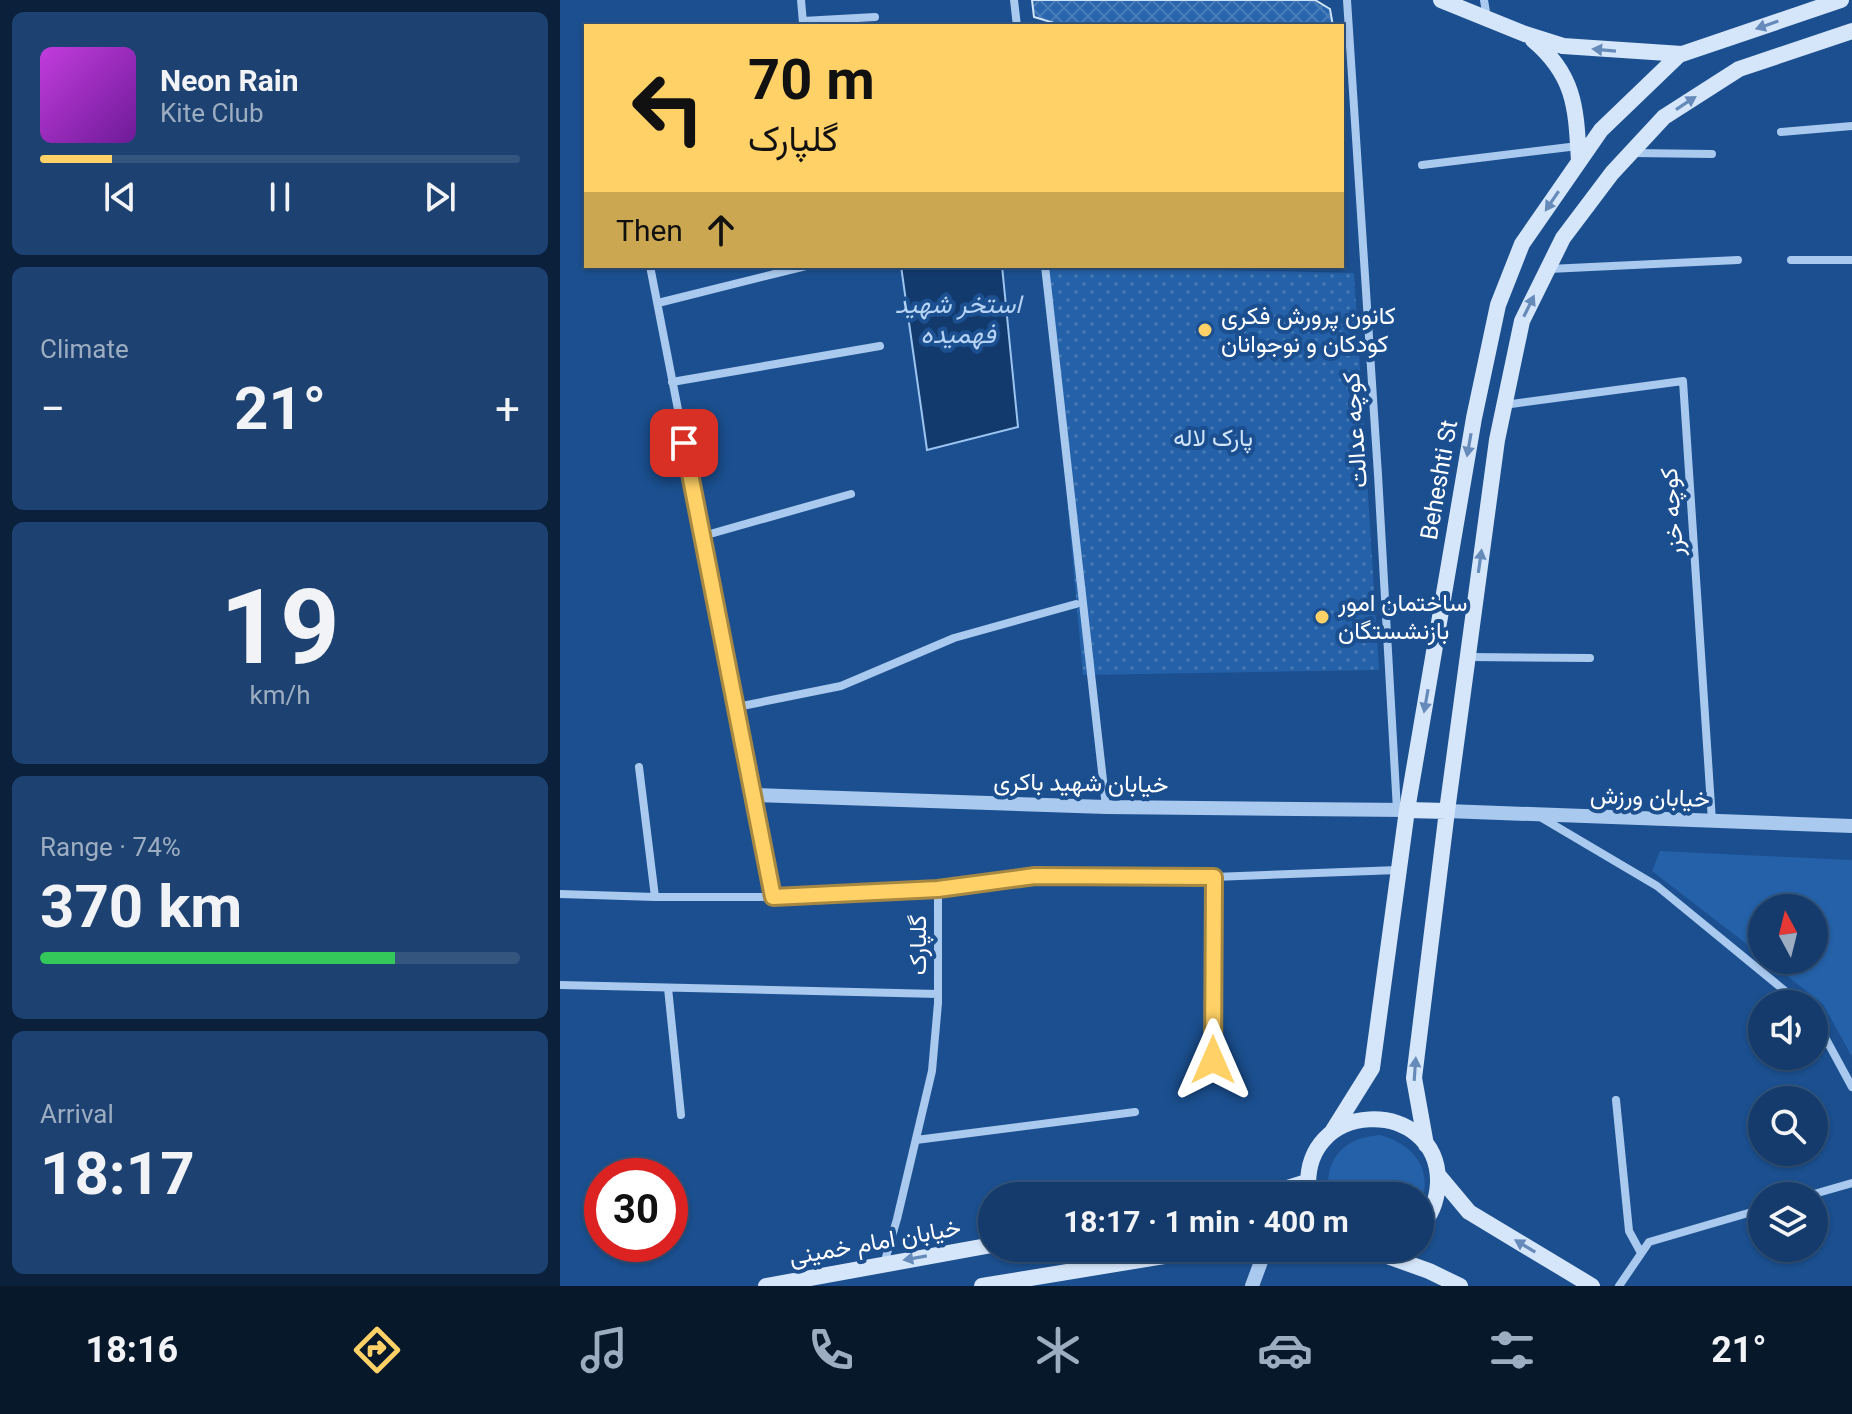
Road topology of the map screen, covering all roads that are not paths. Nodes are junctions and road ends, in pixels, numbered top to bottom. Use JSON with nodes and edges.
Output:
{"nodes":[{"id":1,"x":801,"y":0,"type":"edge"},
{"id":2,"x":1014,"y":0,"type":"edge"},
{"id":3,"x":1347,"y":0,"type":"edge"},
{"id":4,"x":1441,"y":0,"type":"edge"},
{"id":5,"x":1484,"y":0,"type":"edge"},
{"id":6,"x":1841,"y":0,"type":"edge"},
{"id":7,"x":875,"y":17,"type":"dead end"},
{"id":8,"x":1487,"y":18,"type":"junction"},
{"id":9,"x":803,"y":24,"type":"edge"},
{"id":10,"x":1017,"y":24,"type":"edge"},
{"id":11,"x":1852,"y":31,"type":"edge"},
{"id":12,"x":1525,"y":34,"type":"junction"},
{"id":13,"x":1682,"y":54,"type":"junction"},
{"id":14,"x":1852,"y":126,"type":"edge"},
{"id":15,"x":1781,"y":132,"type":"dead end"},
{"id":16,"x":1631,"y":153,"type":"junction"},
{"id":17,"x":1578,"y":154,"type":"junction"},
{"id":18,"x":1712,"y":154,"type":"dead end"},
{"id":19,"x":1422,"y":165,"type":"dead end"},
{"id":20,"x":1738,"y":260,"type":"dead end"},
{"id":21,"x":1791,"y":260,"type":"dead end"},
{"id":22,"x":1852,"y":260,"type":"edge"},
{"id":23,"x":650,"y":268,"type":"edge"},
{"id":24,"x":798,"y":268,"type":"edge"},
{"id":25,"x":1045,"y":268,"type":"edge"},
{"id":26,"x":1548,"y":269,"type":"junction"},
{"id":27,"x":658,"y":303,"type":"junction"},
{"id":28,"x":880,"y":346,"type":"dead end"},
{"id":29,"x":672,"y":382,"type":"junction"},
{"id":30,"x":1504,"y":405,"type":"junction"},
{"id":31,"x":851,"y":494,"type":"dead end"},
{"id":32,"x":703,"y":536,"type":"junction"},
{"id":33,"x":1076,"y":604,"type":"dead end"},
{"id":34,"x":1467,"y":657,"type":"junction"},
{"id":35,"x":1590,"y":658,"type":"dead end"},
{"id":36,"x":737,"y":707,"type":"junction"},
{"id":37,"x":639,"y":767,"type":"dead end"},
{"id":38,"x":754,"y":795,"type":"junction"},
{"id":39,"x":1106,"y":807,"type":"junction"},
{"id":40,"x":1402,"y":810,"type":"junction"},
{"id":41,"x":1447,"y":811,"type":"junction"},
{"id":42,"x":1537,"y":815,"type":"junction"},
{"id":43,"x":1712,"y":821,"type":"junction"},
{"id":44,"x":1852,"y":826,"type":"edge"},
{"id":45,"x":1399,"y":870,"type":"junction"},
{"id":46,"x":1214,"y":877,"type":"junction"},
{"id":47,"x":938,"y":889,"type":"junction"},
{"id":48,"x":560,"y":894,"type":"edge"},
{"id":49,"x":655,"y":897,"type":"junction"},
{"id":50,"x":773,"y":897,"type":"junction"},
{"id":51,"x":560,"y":985,"type":"edge"},
{"id":52,"x":668,"y":988,"type":"junction"},
{"id":53,"x":1784,"y":990,"type":"edge"},
{"id":54,"x":938,"y":994,"type":"junction"},
{"id":55,"x":1828,"y":1043,"type":"edge"},
{"id":56,"x":1213,"y":1060,"type":"dead end"},
{"id":57,"x":1852,"y":1087,"type":"edge"},
{"id":58,"x":1616,"y":1100,"type":"dead end"},
{"id":59,"x":1135,"y":1112,"type":"dead end"},
{"id":60,"x":681,"y":1115,"type":"dead end"},
{"id":61,"x":1332,"y":1132,"type":"junction"},
{"id":62,"x":916,"y":1140,"type":"junction"},
{"id":63,"x":1426,"y":1145,"type":"junction"},
{"id":64,"x":1438,"y":1175,"type":"junction"},
{"id":65,"x":1309,"y":1182,"type":"edge"},
{"id":66,"x":1852,"y":1183,"type":"edge"},
{"id":67,"x":1828,"y":1190,"type":"edge"},
{"id":68,"x":1434,"y":1205,"type":"edge"},
{"id":69,"x":1748,"y":1213,"type":"edge"},
{"id":70,"x":978,"y":1247,"type":"edge"},
{"id":71,"x":1641,"y":1253,"type":"junction"},
{"id":72,"x":1136,"y":1262,"type":"edge"},
{"id":73,"x":1261,"y":1262,"type":"edge"},
{"id":74,"x":1404,"y":1262,"type":"edge"},
{"id":75,"x":884,"y":1264,"type":"junction"},
{"id":76,"x":1027,"y":1282,"type":"edge"},
{"id":77,"x":766,"y":1286,"type":"edge"},
{"id":78,"x":982,"y":1286,"type":"edge"},
{"id":79,"x":1252,"y":1286,"type":"edge"},
{"id":80,"x":1460,"y":1286,"type":"edge"},
{"id":81,"x":1592,"y":1286,"type":"edge"},
{"id":82,"x":1619,"y":1286,"type":"edge"}],
"edges":[{"from":1,"to":9,"type":"street"},
{"from":2,"to":10,"type":"street"},
{"from":3,"to":40,"type":"street","name":"کوچه عدالت"},
{"from":4,"to":8,"type":"main road"},
{"from":5,"to":8,"type":"street"},
{"from":6,"to":13,"type":"main road","name":"Beheshti St","one_way":true},
{"from":7,"to":9,"type":"street"},
{"from":8,"to":12,"type":"main road"},
{"from":16,"to":11,"type":"main road","name":"Beheshti St","one_way":true},
{"from":13,"to":12,"type":"main road","one_way":true},
{"from":12,"to":17,"type":"main road"},
{"from":13,"to":17,"type":"main road","name":"Beheshti St"},
{"from":14,"to":15,"type":"street"},
{"from":16,"to":18,"type":"street"},
{"from":16,"to":26,"type":"main road","name":"Beheshti St"},
{"from":17,"to":19,"type":"street"},
{"from":17,"to":40,"type":"main road","name":"Beheshti St","one_way":true},
{"from":20,"to":26,"type":"street"},
{"from":21,"to":22,"type":"street"},
{"from":23,"to":27,"type":"street"},
{"from":24,"to":27,"type":"street"},
{"from":25,"to":39,"type":"street"},
{"from":30,"to":26,"type":"main road","name":"Beheshti St","one_way":true},
{"from":27,"to":29,"type":"street"},
{"from":28,"to":29,"type":"street"},
{"from":29,"to":32,"type":"street"},
{"from":34,"to":30,"type":"main road","name":"Beheshti St","one_way":true},
{"from":30,"to":43,"type":"street","name":"کوچه خزر"},
{"from":31,"to":32,"type":"street"},
{"from":32,"to":36,"type":"street"},
{"from":33,"to":36,"type":"street"},
{"from":34,"to":35,"type":"street"},
{"from":34,"to":41,"type":"main road","name":"Beheshti St"},
{"from":36,"to":38,"type":"street"},
{"from":37,"to":49,"type":"street"},
{"from":38,"to":39,"type":"street","name":"خیابان شهید باکری"},
{"from":38,"to":50,"type":"street"},
{"from":39,"to":40,"type":"street","name":"خیابان شهید باکری"},
{"from":40,"to":41,"type":"main road"},
{"from":40,"to":45,"type":"main road","name":"Beheshti St"},
{"from":41,"to":42,"type":"street","name":"خیابان ورزش"},
{"from":63,"to":41,"type":"main road","name":"Beheshti St","one_way":true},
{"from":42,"to":43,"type":"street","name":"خیابان ورزش"},
{"from":42,"to":53,"type":"street"},
{"from":43,"to":44,"type":"street","name":"خیابان ورزش"},
{"from":45,"to":46,"type":"street","name":"گلپارک"},
{"from":45,"to":61,"type":"main road","name":"Beheshti St"},
{"from":46,"to":47,"type":"street","name":"گلپارک"},
{"from":46,"to":56,"type":"street"},
{"from":47,"to":50,"type":"street"},
{"from":47,"to":54,"type":"street","name":"گلپارک"},
{"from":48,"to":49,"type":"street"},
{"from":49,"to":50,"type":"street"},
{"from":51,"to":52,"type":"street"},
{"from":52,"to":54,"type":"street"},
{"from":52,"to":60,"type":"street"},
{"from":54,"to":62,"type":"street","name":"گلپارک"},
{"from":55,"to":57,"type":"street"},
{"from":58,"to":71,"type":"street"},
{"from":59,"to":62,"type":"street"},
{"from":61,"to":63,"type":"main road"},
{"from":61,"to":65,"type":"main road","name":"Beheshti St"},
{"from":62,"to":75,"type":"street","name":"گلپارک"},
{"from":63,"to":64,"type":"main road","name":"Beheshti St"},
{"from":64,"to":68,"type":"main road"},
{"from":81,"to":64,"type":"main road","one_way":true},
{"from":66,"to":67,"type":"street"},
{"from":69,"to":71,"type":"street"},
{"from":70,"to":75,"type":"main road","name":"خیابان امام خمینی","one_way":true},
{"from":71,"to":82,"type":"street"},
{"from":72,"to":76,"type":"main road"},
{"from":73,"to":79,"type":"street"},
{"from":74,"to":80,"type":"main road"},
{"from":75,"to":77,"type":"main road","name":"خیابان امام خمینی"},
{"from":76,"to":78,"type":"main road"}]}
